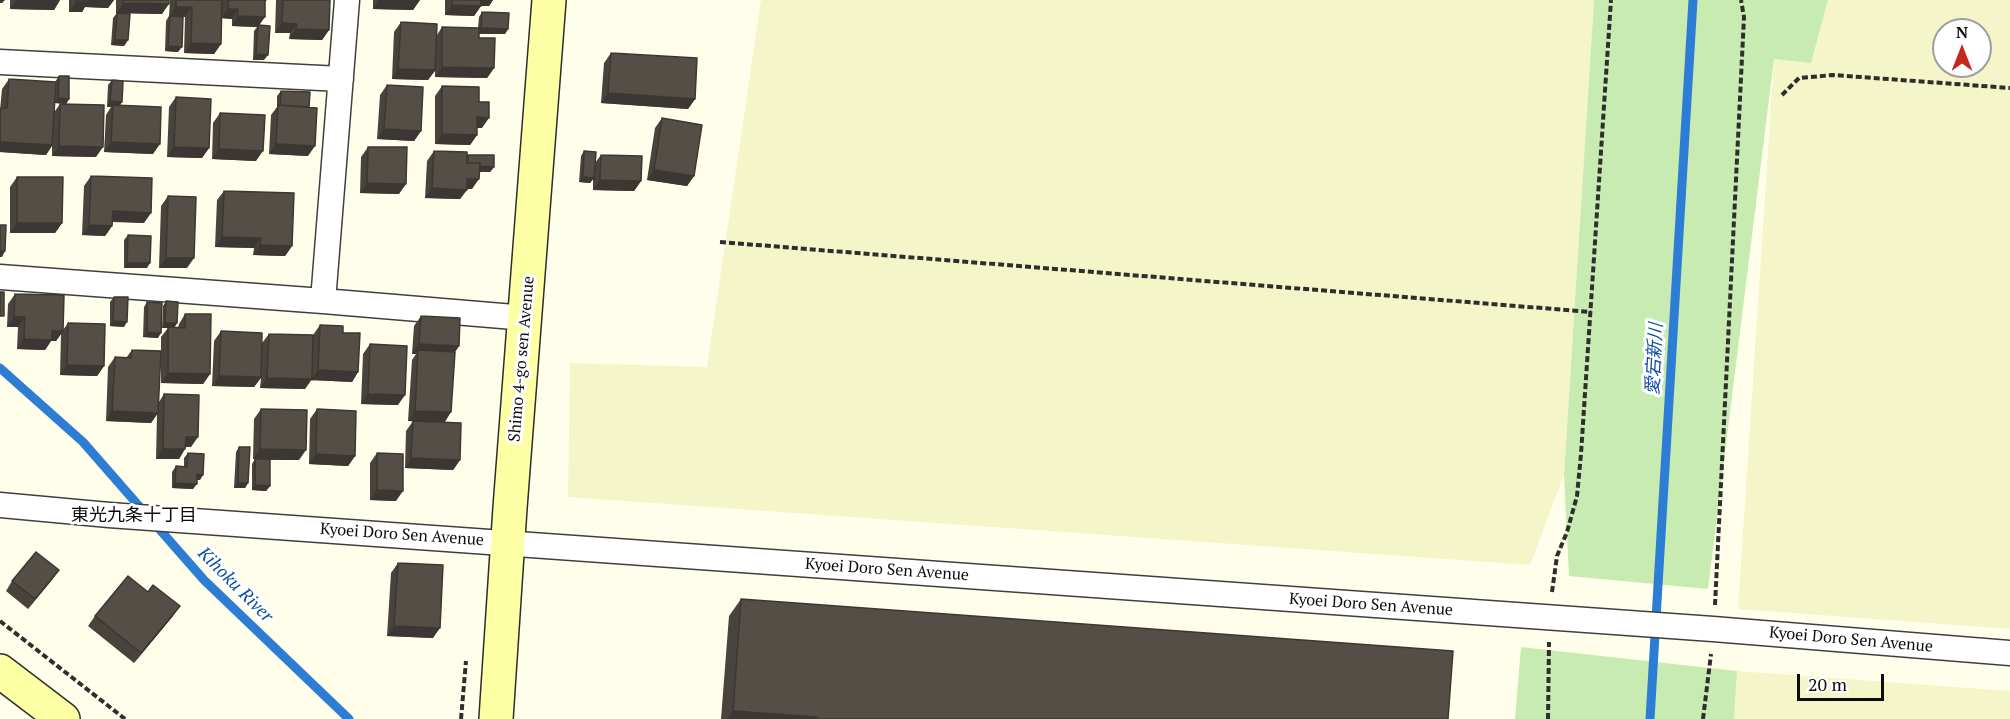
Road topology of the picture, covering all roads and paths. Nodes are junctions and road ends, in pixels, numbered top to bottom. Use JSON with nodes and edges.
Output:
{"nodes":[{"id":1,"x":347,"y":0,"type":"edge"},
{"id":2,"x":549,"y":0,"type":"edge"},
{"id":3,"x":1611,"y":0,"type":"edge"},
{"id":4,"x":1741,"y":0,"type":"edge"},
{"id":5,"x":0,"y":62,"type":"edge"},
{"id":6,"x":341,"y":80,"type":"junction"},
{"id":7,"x":2010,"y":88,"type":"edge"},
{"id":8,"x":1782,"y":95,"type":"dead end"},
{"id":9,"x":720,"y":242,"type":"dead end"},
{"id":10,"x":0,"y":278,"type":"edge"},
{"id":11,"x":323,"y":301,"type":"junction"},
{"id":12,"x":1591,"y":312,"type":"junction"},
{"id":13,"x":526,"y":318,"type":"junction"},
{"id":14,"x":0,"y":505,"type":"edge"},
{"id":15,"x":507,"y":542,"type":"junction"},
{"id":16,"x":1550,"y":618,"type":"junction"},
{"id":17,"x":0,"y":621,"type":"edge"},
{"id":18,"x":1703,"y":629,"type":"junction"},
{"id":19,"x":2010,"y":653,"type":"edge"},
{"id":20,"x":0,"y":671,"type":"edge"},
{"id":21,"x":63,"y":719,"type":"edge"},
{"id":22,"x":124,"y":719,"type":"edge"},
{"id":23,"x":496,"y":719,"type":"edge"},
{"id":24,"x":1548,"y":719,"type":"edge"},
{"id":25,"x":1703,"y":719,"type":"edge"}],
"edges":[{"from":1,"to":6,"type":"street"},
{"from":2,"to":13,"type":"street","name":"Shimo 4-go sen Avenue"},
{"from":3,"to":12,"type":"path"},
{"from":4,"to":18,"type":"path"},
{"from":5,"to":6,"type":"street"},
{"from":6,"to":11,"type":"street"},
{"from":7,"to":8,"type":"path"},
{"from":9,"to":12,"type":"path"},
{"from":10,"to":11,"type":"street"},
{"from":11,"to":13,"type":"street"},
{"from":12,"to":16,"type":"path"},
{"from":13,"to":15,"type":"street","name":"Shimo 4-go sen Avenue"},
{"from":14,"to":15,"type":"street","name":"Kyoei Doro Sen Avenue"},
{"from":15,"to":16,"type":"street","name":"Kyoei Doro Sen Avenue"},
{"from":15,"to":23,"type":"street","name":"Shimo 4-go sen Avenue"},
{"from":16,"to":18,"type":"street","name":"Kyoei Doro Sen Avenue"},
{"from":16,"to":24,"type":"path"},
{"from":17,"to":22,"type":"path"},
{"from":18,"to":19,"type":"street","name":"Kyoei Doro Sen Avenue"},
{"from":18,"to":25,"type":"path"},
{"from":20,"to":21,"type":"street"}]}
